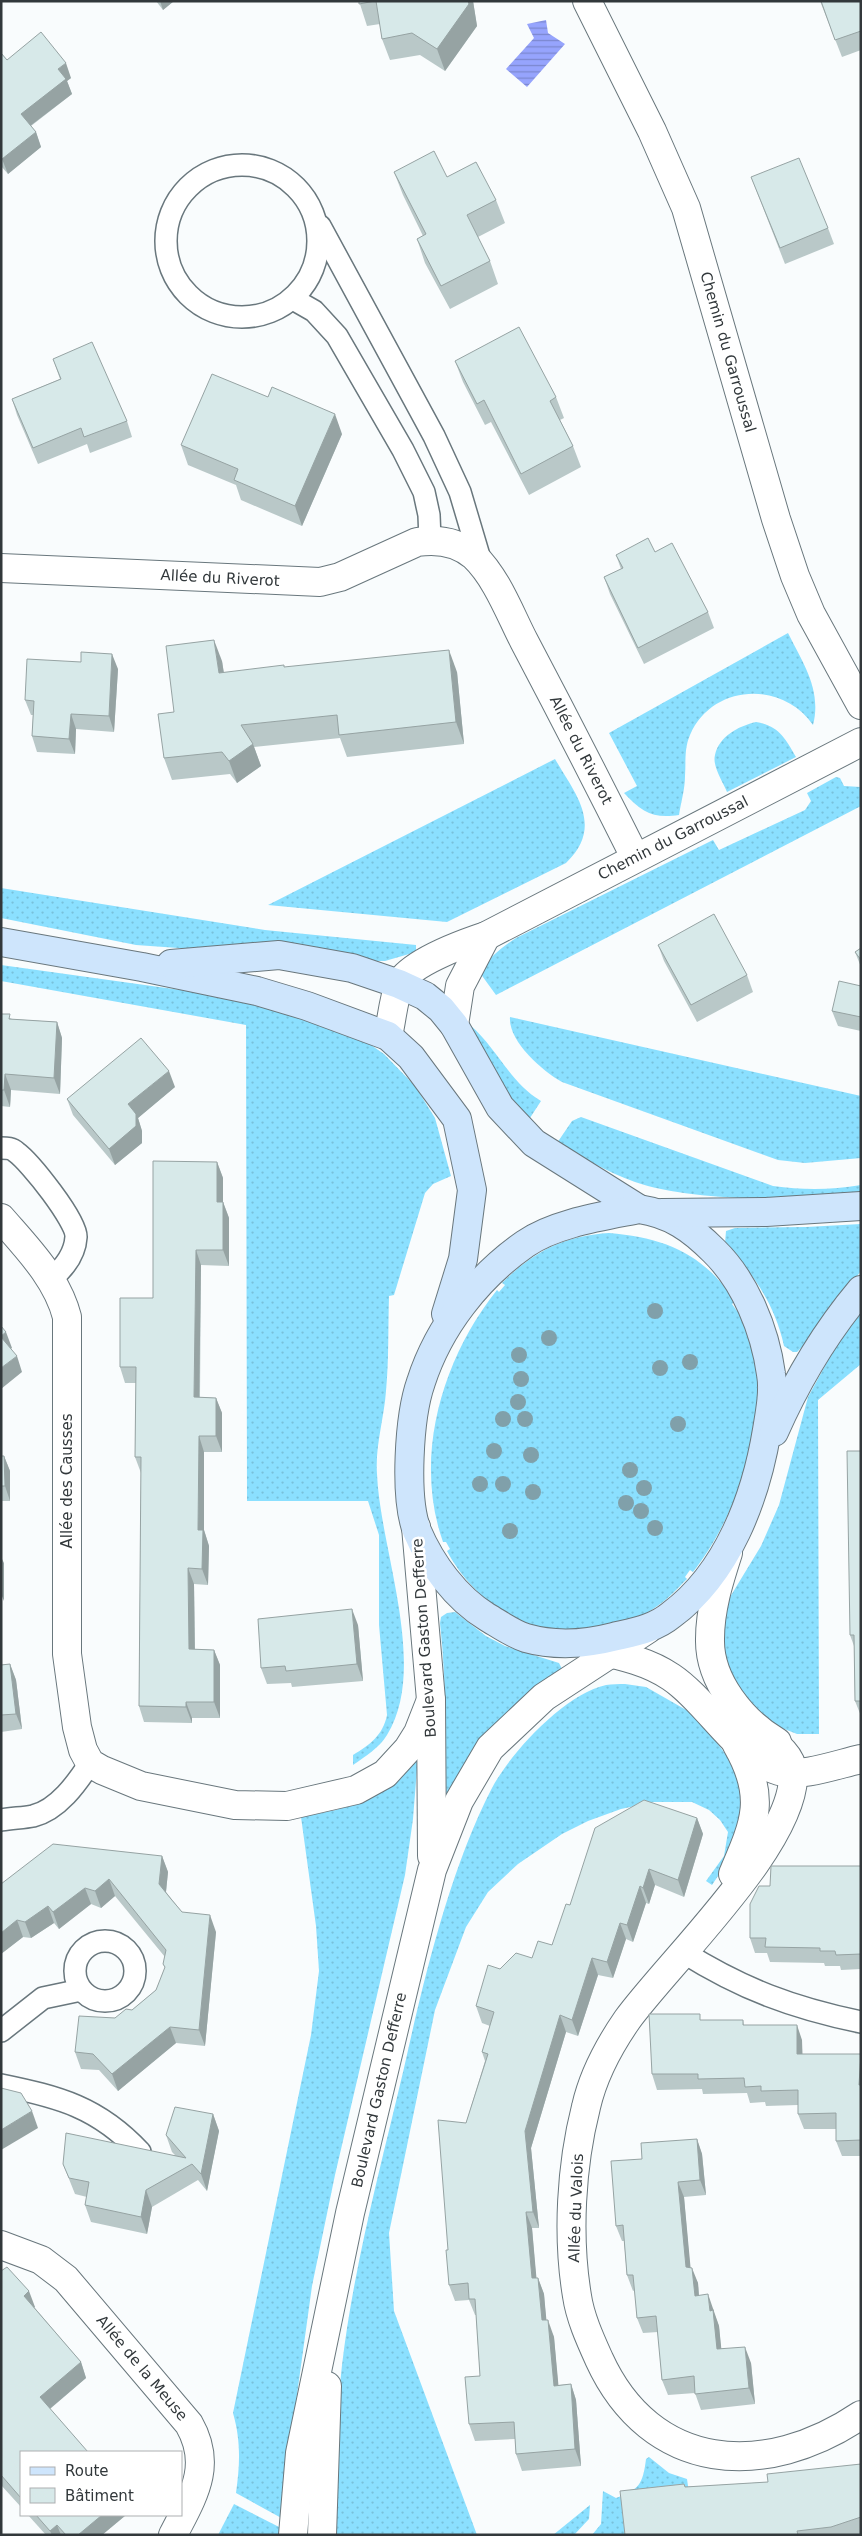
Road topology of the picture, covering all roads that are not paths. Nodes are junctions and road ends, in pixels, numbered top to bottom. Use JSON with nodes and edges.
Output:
{"nodes":[{"id":1,"x":587,"y":1,"type":"edge"},
{"id":2,"x":317,"y":222,"type":"junction"},
{"id":3,"x":293,"y":299,"type":"junction"},
{"id":4,"x":430,"y":540,"type":"junction"},
{"id":5,"x":482,"y":566,"type":"junction"},
{"id":6,"x":1,"y":568,"type":"edge"},
{"id":7,"x":861,"y":705,"type":"edge"},
{"id":8,"x":861,"y":742,"type":"edge"},
{"id":9,"x":635,"y":857,"type":"junction"},
{"id":10,"x":486,"y":936,"type":"junction"},
{"id":11,"x":1,"y":942,"type":"edge"},
{"id":12,"x":142,"y":967,"type":"junction"},
{"id":13,"x":399,"y":984,"type":"junction"},
{"id":14,"x":454,"y":1026,"type":"junction"},
{"id":15,"x":388,"y":1036,"type":"junction"},
{"id":16,"x":1,"y":1148,"type":"edge"},
{"id":17,"x":861,"y":1206,"type":"edge"},
{"id":18,"x":650,"y":1211,"type":"junction"},
{"id":19,"x":1,"y":1218,"type":"edge"},
{"id":20,"x":51,"y":1280,"type":"junction"},
{"id":21,"x":861,"y":1290,"type":"edge"},
{"id":22,"x":439,"y":1340,"type":"junction"},
{"id":23,"x":763,"y":1456,"type":"junction"},
{"id":24,"x":416,"y":1528,"type":"junction"},
{"id":25,"x":733,"y":1539,"type":"junction"},
{"id":26,"x":648,"y":1629,"type":"junction"},
{"id":27,"x":566,"y":1643,"type":"junction"},
{"id":28,"x":612,"y":1654,"type":"junction"},
{"id":29,"x":431,"y":1700,"type":"junction"},
{"id":30,"x":762,"y":1734,"type":"junction"},
{"id":31,"x":734,"y":1739,"type":"junction"},
{"id":32,"x":861,"y":1748,"type":"edge"},
{"id":33,"x":861,"y":1759,"type":"edge"},
{"id":34,"x":90,"y":1763,"type":"junction"},
{"id":35,"x":793,"y":1772,"type":"junction"},
{"id":36,"x":1,"y":1820,"type":"edge"},
{"id":37,"x":432,"y":1870,"type":"junction"},
{"id":38,"x":718,"y":1910,"type":"junction"},
{"id":39,"x":683,"y":1952,"type":"junction"},
{"id":40,"x":81,"y":1990,"type":"dead end"},
{"id":41,"x":861,"y":2022,"type":"edge"},
{"id":42,"x":1,"y":2031,"type":"edge"},
{"id":43,"x":1,"y":2085,"type":"edge"},
{"id":44,"x":140,"y":2152,"type":"edge"},
{"id":45,"x":1,"y":2245,"type":"edge"},
{"id":46,"x":330,"y":2312,"type":"junction"},
{"id":47,"x":861,"y":2415,"type":"edge"},
{"id":48,"x":174,"y":2535,"type":"edge"},
{"id":49,"x":293,"y":2535,"type":"edge"},
{"id":50,"x":322,"y":2535,"type":"edge"}],
"edges":[{"from":1,"to":7,"type":"street","name":"Chemin du Garroussal"},
{"from":2,"to":3,"type":"lane","name":"Allée du Riverot"},
{"from":2,"to":3,"type":"lane","name":"Allée du Riverot"},
{"from":2,"to":5,"type":"lane","name":"Allée du Riverot"},
{"from":3,"to":4,"type":"lane"},
{"from":4,"to":5,"type":"street","name":"Allée du Riverot"},
{"from":4,"to":6,"type":"street","name":"Allée du Riverot"},
{"from":5,"to":9,"type":"street","name":"Allée du Riverot"},
{"from":8,"to":9,"type":"street","name":"Chemin du Garroussal"},
{"from":9,"to":10,"type":"street","name":"Chemin du Garroussal"},
{"from":10,"to":13,"type":"street","name":"Chemin du Garroussal"},
{"from":10,"to":14,"type":"street"},
{"from":11,"to":12,"type":"main road"},
{"from":12,"to":13,"type":"main road"},
{"from":12,"to":15,"type":"main road"},
{"from":13,"to":14,"type":"main road"},
{"from":13,"to":15,"type":"street"},
{"from":14,"to":18,"type":"main road"},
{"from":15,"to":22,"type":"main road"},
{"from":16,"to":20,"type":"lane"},
{"from":17,"to":18,"type":"main road"},
{"from":18,"to":22,"type":"main road"},
{"from":18,"to":23,"type":"main road"},
{"from":19,"to":20,"type":"street","name":"Allée des Causses"},
{"from":20,"to":34,"type":"street","name":"Allée des Causses"},
{"from":21,"to":23,"type":"main road"},
{"from":22,"to":24,"type":"main road"},
{"from":23,"to":25,"type":"main road"},
{"from":24,"to":27,"type":"main road"},
{"from":24,"to":29,"type":"street","name":"Boulevard Gaston Defferre"},
{"from":25,"to":26,"type":"main road"},
{"from":25,"to":30,"type":"street"},
{"from":26,"to":27,"type":"main road"},
{"from":26,"to":28,"type":"street","name":"Boulevard Gaston Defferre"},
{"from":27,"to":28,"type":"street"},
{"from":28,"to":31,"type":"street"},
{"from":28,"to":37,"type":"street","name":"Boulevard Gaston Defferre"},
{"from":29,"to":34,"type":"street"},
{"from":29,"to":37,"type":"street","name":"Boulevard Gaston Defferre"},
{"from":30,"to":32,"type":"street"},
{"from":30,"to":35,"type":"street"},
{"from":31,"to":35,"type":"street"},
{"from":31,"to":38,"type":"street","name":"Allée du Valois"},
{"from":33,"to":35,"type":"street"},
{"from":34,"to":36,"type":"lane"},
{"from":35,"to":38,"type":"street","name":"Allée du Valois"},
{"from":37,"to":46,"type":"street","name":"Boulevard Gaston Defferre"},
{"from":38,"to":39,"type":"street","name":"Allée du Valois"},
{"from":39,"to":41,"type":"lane"},
{"from":39,"to":47,"type":"street","name":"Allée du Valois"},
{"from":40,"to":42,"type":"lane"},
{"from":43,"to":44,"type":"lane"},
{"from":45,"to":48,"type":"street","name":"Allée de la Meuse"},
{"from":46,"to":49,"type":"street","name":"Boulevard Gaston Defferre"},
{"from":46,"to":50,"type":"street","name":"Boulevard Gaston Defferre"}]}
